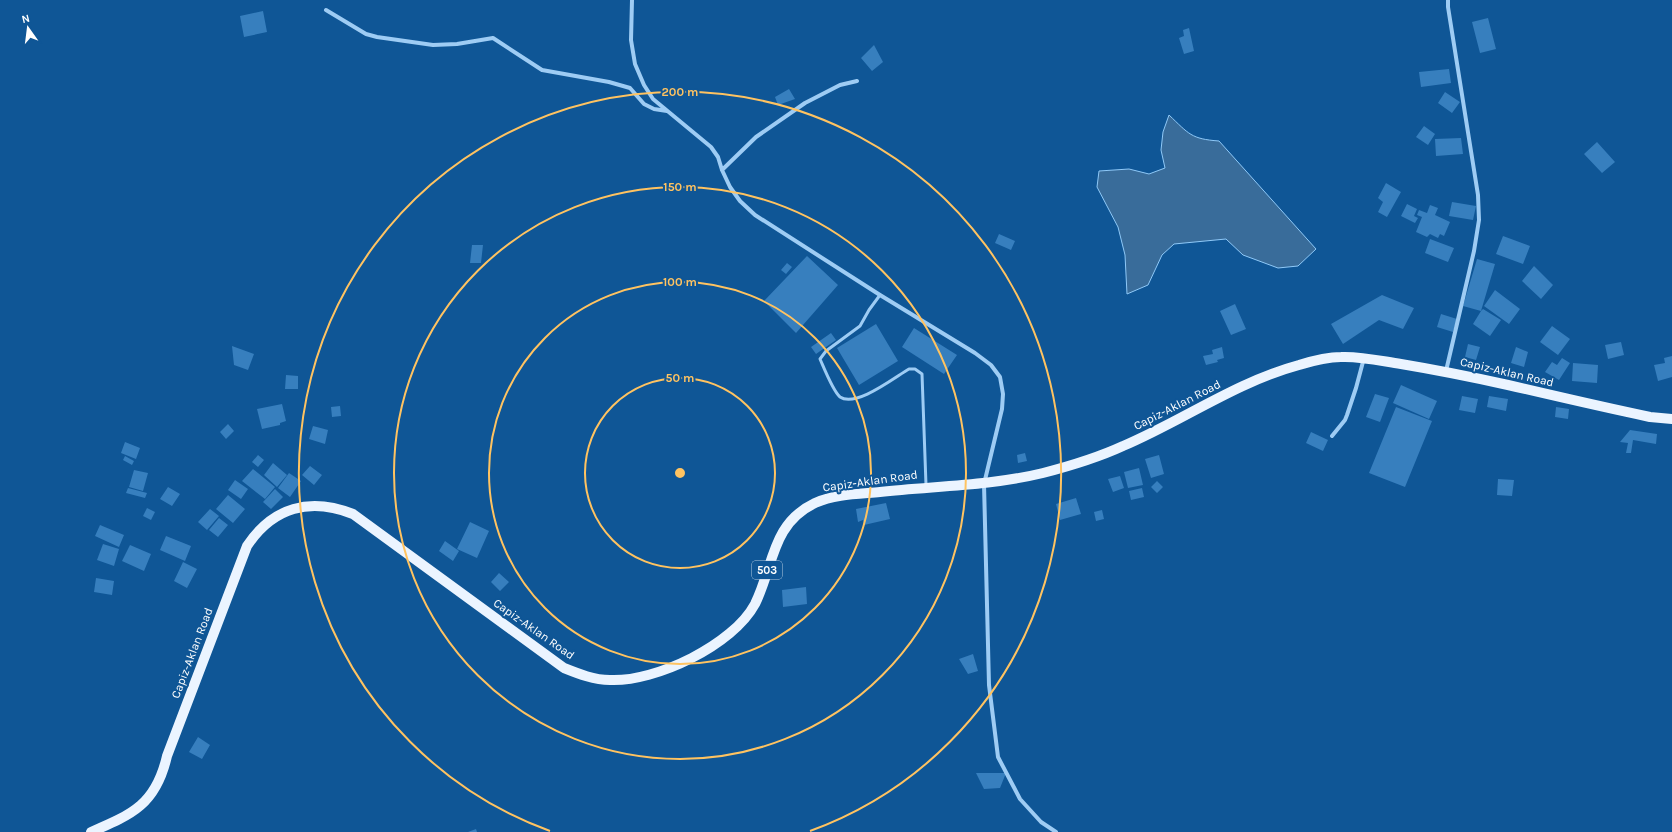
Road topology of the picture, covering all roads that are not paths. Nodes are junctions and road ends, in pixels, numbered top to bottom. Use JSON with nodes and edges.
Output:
{"nodes":[{"id":1,"x":632,"y":0,"type":"edge"},
{"id":2,"x":1448,"y":0,"type":"edge"},
{"id":3,"x":326,"y":10,"type":"dead end"},
{"id":4,"x":857,"y":82,"type":"dead end"},
{"id":5,"x":667,"y":111,"type":"junction"},
{"id":6,"x":722,"y":170,"type":"junction"},
{"id":7,"x":880,"y":296,"type":"junction"},
{"id":8,"x":1364,"y":358,"type":"junction"},
{"id":9,"x":1446,"y":371,"type":"junction"},
{"id":10,"x":1672,"y":419,"type":"edge"},
{"id":11,"x":1332,"y":436,"type":"dead end"},
{"id":12,"x":984,"y":484,"type":"junction"},
{"id":13,"x":926,"y":487,"type":"junction"},
{"id":14,"x":91,"y":832,"type":"edge"},
{"id":15,"x":1056,"y":832,"type":"edge"}],
"edges":[{"from":1,"to":5,"type":"street"},
{"from":2,"to":9,"type":"street"},
{"from":3,"to":5,"type":"street"},
{"from":4,"to":6,"type":"street"},
{"from":5,"to":6,"type":"street"},
{"from":6,"to":7,"type":"street"},
{"from":7,"to":12,"type":"street"},
{"from":7,"to":13,"type":"lane"},
{"from":8,"to":9,"type":"main road","name":"Capiz-Aklan Road","number":"503"},
{"from":8,"to":11,"type":"street"},
{"from":8,"to":12,"type":"main road","name":"Capiz-Aklan Road","number":"503"},
{"from":9,"to":10,"type":"main road","name":"Capiz-Aklan Road","number":"503"},
{"from":12,"to":13,"type":"main road","name":"Capiz-Aklan Road","number":"503"},
{"from":12,"to":15,"type":"street"},
{"from":13,"to":14,"type":"main road","name":"Capiz-Aklan Road","number":"503"}]}
